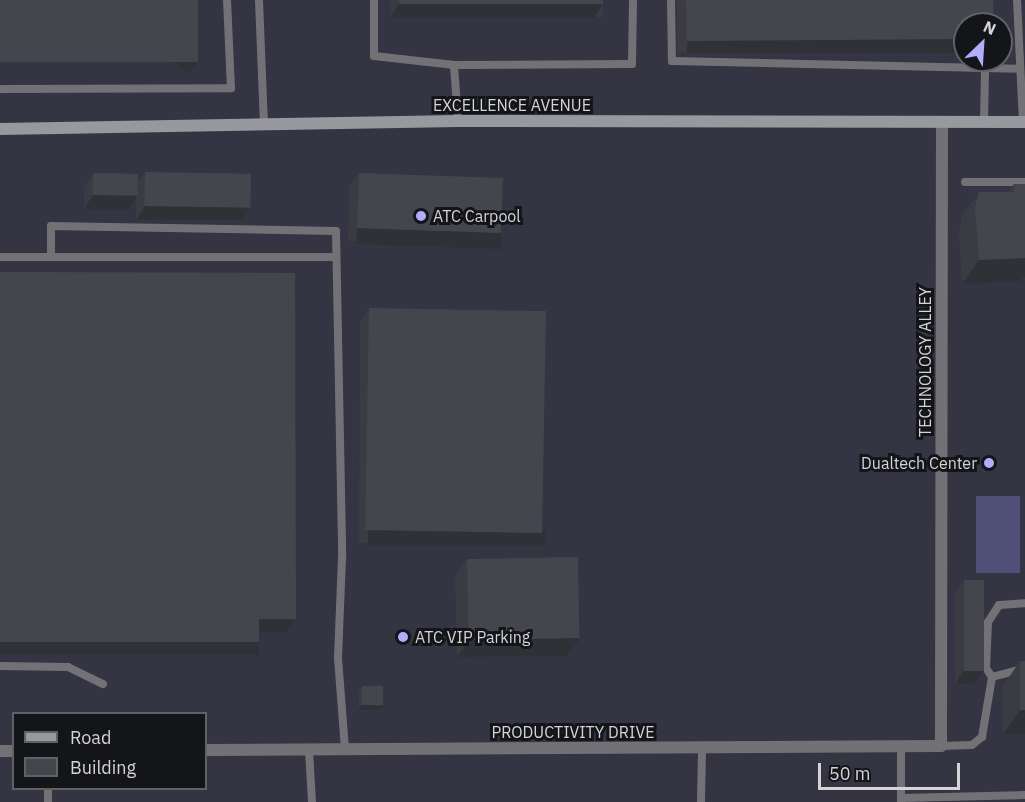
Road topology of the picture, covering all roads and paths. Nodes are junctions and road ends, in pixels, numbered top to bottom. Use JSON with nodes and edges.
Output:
{"nodes":[{"id":1,"x":227,"y":0,"type":"edge"},
{"id":2,"x":259,"y":0,"type":"edge"},
{"id":3,"x":374,"y":0,"type":"edge"},
{"id":4,"x":633,"y":0,"type":"edge"},
{"id":5,"x":671,"y":0,"type":"edge"},
{"id":6,"x":1017,"y":0,"type":"edge"},
{"id":7,"x":454,"y":65,"type":"junction"},
{"id":8,"x":953,"y":68,"type":"edge"},
{"id":9,"x":1013,"y":69,"type":"edge"},
{"id":10,"x":1019,"y":69,"type":"junction"},
{"id":11,"x":985,"y":72,"type":"edge"},
{"id":12,"x":0,"y":89,"type":"edge"},
{"id":13,"x":458,"y":121,"type":"junction"},
{"id":14,"x":942,"y":122,"type":"junction"},
{"id":15,"x":1024,"y":122,"type":"edge"},
{"id":16,"x":984,"y":123,"type":"junction"},
{"id":17,"x":264,"y":126,"type":"junction"},
{"id":18,"x":0,"y":129,"type":"edge"},
{"id":19,"x":965,"y":182,"type":"dead end"},
{"id":20,"x":1025,"y":182,"type":"edge"},
{"id":21,"x":51,"y":256,"type":"junction"},
{"id":22,"x":0,"y":257,"type":"edge"},
{"id":23,"x":336,"y":257,"type":"junction"},
{"id":24,"x":1025,"y":603,"type":"edge"},
{"id":25,"x":0,"y":666,"type":"edge"},
{"id":26,"x":1025,"y":668,"type":"edge"},
{"id":27,"x":992,"y":677,"type":"junction"},
{"id":28,"x":103,"y":684,"type":"dead end"},
{"id":29,"x":901,"y":746,"type":"junction"},
{"id":30,"x":941,"y":746,"type":"junction"},
{"id":31,"x":702,"y":748,"type":"junction"},
{"id":32,"x":207,"y":750,"type":"edge"},
{"id":33,"x":309,"y":750,"type":"junction"},
{"id":34,"x":345,"y":750,"type":"junction"},
{"id":35,"x":1025,"y":795,"type":"edge"},
{"id":36,"x":901,"y":800,"type":"edge"},
{"id":37,"x":312,"y":802,"type":"edge"},
{"id":38,"x":701,"y":802,"type":"edge"}],
"edges":[{"from":1,"to":12,"type":"lane"},
{"from":2,"to":17,"type":"lane"},
{"from":3,"to":7,"type":"lane"},
{"from":4,"to":7,"type":"lane"},
{"from":5,"to":8,"type":"lane"},
{"from":6,"to":10,"type":"lane"},
{"from":7,"to":13,"type":"lane"},
{"from":9,"to":10,"type":"lane"},
{"from":10,"to":15,"type":"lane"},
{"from":11,"to":16,"type":"lane"},
{"from":13,"to":14,"type":"street","name":"EXCELLENCE AVENUE"},
{"from":13,"to":17,"type":"street","name":"EXCELLENCE AVENUE"},
{"from":14,"to":16,"type":"street","name":"EXCELLENCE AVENUE"},
{"from":14,"to":30,"type":"street","name":"TECHNOLOGY ALLEY"},
{"from":15,"to":16,"type":"street","name":"EXCELLENCE AVENUE"},
{"from":17,"to":18,"type":"street","name":"EXCELLENCE AVENUE"},
{"from":19,"to":20,"type":"lane"},
{"from":21,"to":22,"type":"lane"},
{"from":21,"to":23,"type":"lane"},
{"from":21,"to":23,"type":"lane"},
{"from":23,"to":34,"type":"lane"},
{"from":24,"to":27,"type":"lane"},
{"from":25,"to":28,"type":"lane"},
{"from":26,"to":27,"type":"lane"},
{"from":27,"to":30,"type":"lane"},
{"from":29,"to":30,"type":"street","name":"PRODUCTIVITY DRIVE"},
{"from":29,"to":31,"type":"street","name":"PRODUCTIVITY DRIVE"},
{"from":29,"to":36,"type":"lane"},
{"from":31,"to":34,"type":"street","name":"PRODUCTIVITY DRIVE"},
{"from":31,"to":38,"type":"lane"},
{"from":32,"to":33,"type":"street","name":"PRODUCTIVITY DRIVE"},
{"from":33,"to":34,"type":"street","name":"PRODUCTIVITY DRIVE"},
{"from":33,"to":37,"type":"lane"},
{"from":35,"to":36,"type":"lane"}]}
